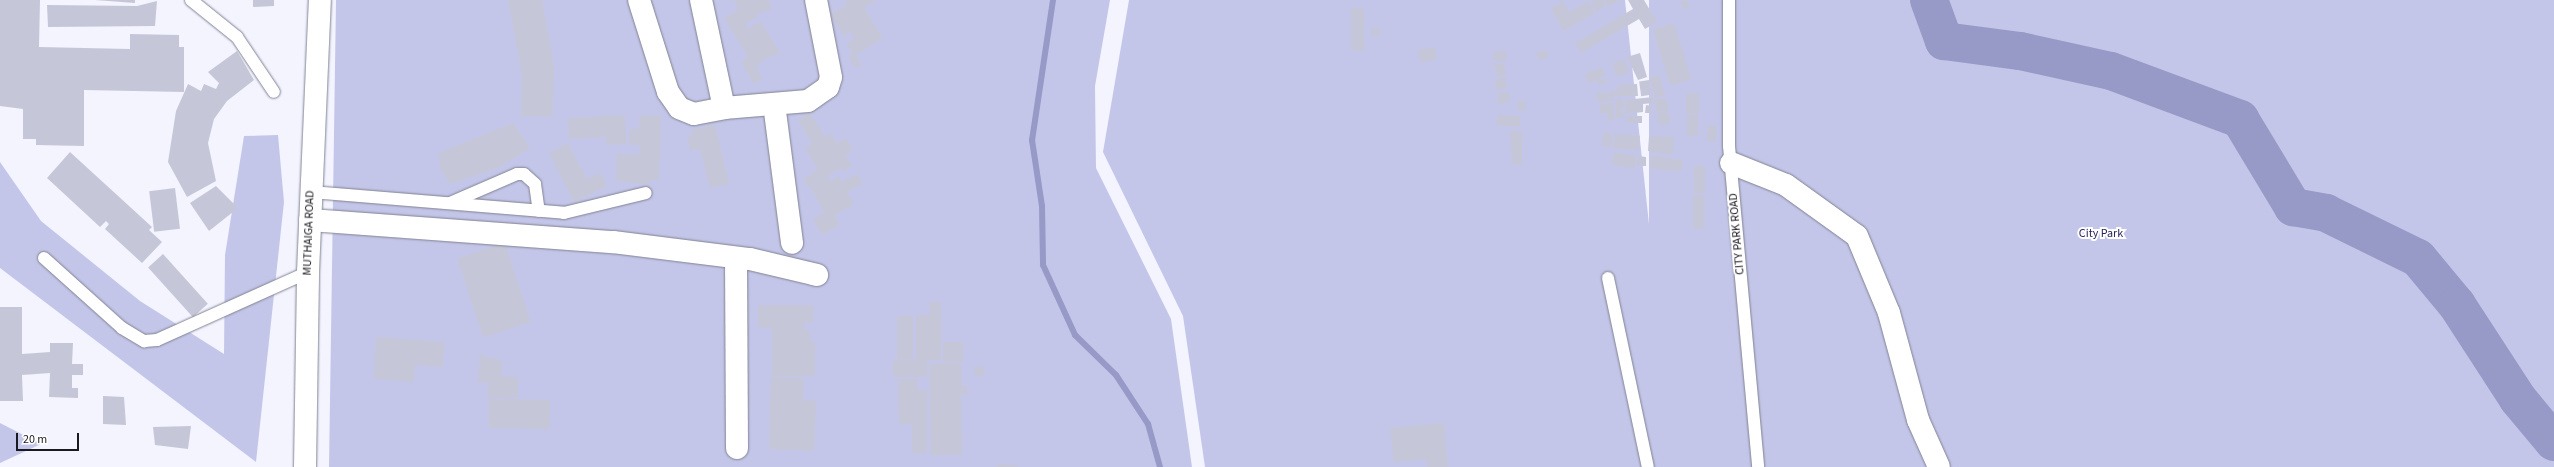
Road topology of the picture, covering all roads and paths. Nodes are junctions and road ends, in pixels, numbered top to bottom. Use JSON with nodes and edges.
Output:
{"nodes":[{"id":1,"x":191,"y":0,"type":"edge"},
{"id":2,"x":320,"y":0,"type":"edge"},
{"id":3,"x":639,"y":0,"type":"edge"},
{"id":4,"x":701,"y":0,"type":"edge"},
{"id":5,"x":816,"y":0,"type":"edge"},
{"id":6,"x":1730,"y":0,"type":"edge"},
{"id":7,"x":274,"y":92,"type":"dead end"},
{"id":8,"x":774,"y":104,"type":"junction"},
{"id":9,"x":724,"y":108,"type":"junction"},
{"id":10,"x":1731,"y":163,"type":"junction"},
{"id":11,"x":311,"y":192,"type":"junction"},
{"id":12,"x":646,"y":193,"type":"dead end"},
{"id":13,"x":449,"y":204,"type":"junction"},
{"id":14,"x":539,"y":211,"type":"junction"},
{"id":15,"x":310,"y":220,"type":"junction"},
{"id":16,"x":792,"y":243,"type":"dead end"},
{"id":17,"x":44,"y":258,"type":"dead end"},
{"id":18,"x":736,"y":258,"type":"junction"},
{"id":19,"x":308,"y":272,"type":"junction"},
{"id":20,"x":817,"y":275,"type":"dead end"},
{"id":21,"x":1608,"y":278,"type":"dead end"},
{"id":22,"x":737,"y":448,"type":"dead end"},
{"id":23,"x":305,"y":467,"type":"edge"},
{"id":24,"x":1648,"y":467,"type":"edge"},
{"id":25,"x":1758,"y":467,"type":"edge"},
{"id":26,"x":1939,"y":467,"type":"edge"}],
"edges":[{"from":1,"to":7,"type":"lane"},
{"from":2,"to":11,"type":"street","name":"MUTHAIGA ROAD"},
{"from":3,"to":9,"type":"street"},
{"from":4,"to":9,"type":"street"},
{"from":5,"to":8,"type":"street"},
{"from":6,"to":10,"type":"lane","name":"CITY PARK ROAD"},
{"from":8,"to":9,"type":"street"},
{"from":8,"to":16,"type":"street"},
{"from":10,"to":25,"type":"lane","name":"CITY PARK ROAD"},
{"from":10,"to":26,"type":"street"},
{"from":11,"to":13,"type":"lane"},
{"from":11,"to":15,"type":"street","name":"MUTHAIGA ROAD"},
{"from":12,"to":14,"type":"lane"},
{"from":13,"to":14,"type":"lane"},
{"from":13,"to":14,"type":"lane"},
{"from":15,"to":18,"type":"street"},
{"from":15,"to":19,"type":"street","name":"MUTHAIGA ROAD"},
{"from":17,"to":19,"type":"lane"},
{"from":18,"to":20,"type":"street"},
{"from":18,"to":22,"type":"street"},
{"from":19,"to":23,"type":"street","name":"MUTHAIGA ROAD"},
{"from":21,"to":24,"type":"lane"}]}
